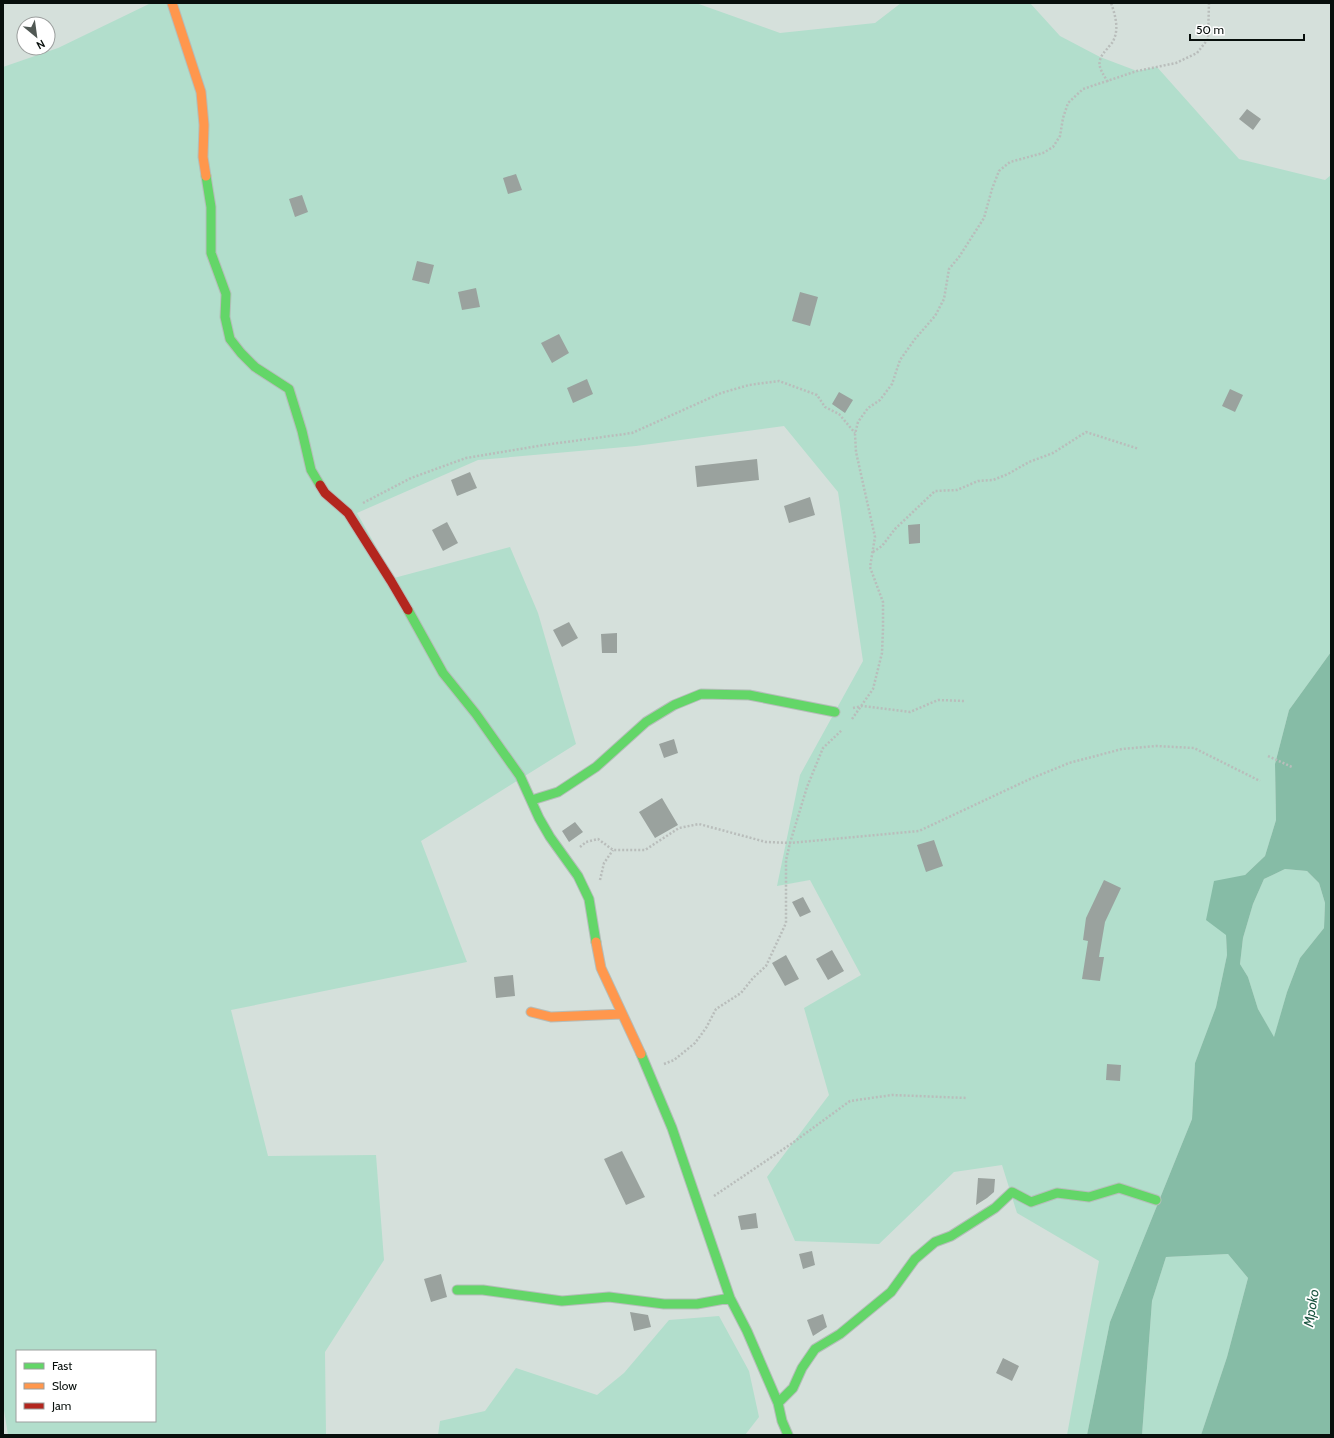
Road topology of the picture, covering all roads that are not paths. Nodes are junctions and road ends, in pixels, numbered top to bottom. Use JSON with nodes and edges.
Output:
{"nodes":[{"id":1,"x":172,"y":3,"type":"edge"},
{"id":2,"x":835,"y":712,"type":"road end"},
{"id":3,"x":532,"y":800,"type":"junction"},
{"id":4,"x":531,"y":1012,"type":"dead end"},
{"id":5,"x":622,"y":1014,"type":"junction"},
{"id":6,"x":1156,"y":1200,"type":"dead end"},
{"id":7,"x":457,"y":1290,"type":"dead end"},
{"id":8,"x":730,"y":1298,"type":"junction"},
{"id":9,"x":778,"y":1403,"type":"junction"},
{"id":10,"x":788,"y":1435,"type":"edge"}],
"edges":[{"from":1,"to":3,"type":"street"},
{"from":2,"to":3,"type":"street"},
{"from":3,"to":5,"type":"street"},
{"from":4,"to":5,"type":"street"},
{"from":5,"to":8,"type":"street"},
{"from":6,"to":9,"type":"street"},
{"from":7,"to":8,"type":"street"},
{"from":8,"to":9,"type":"street"},
{"from":9,"to":10,"type":"street"}]}
